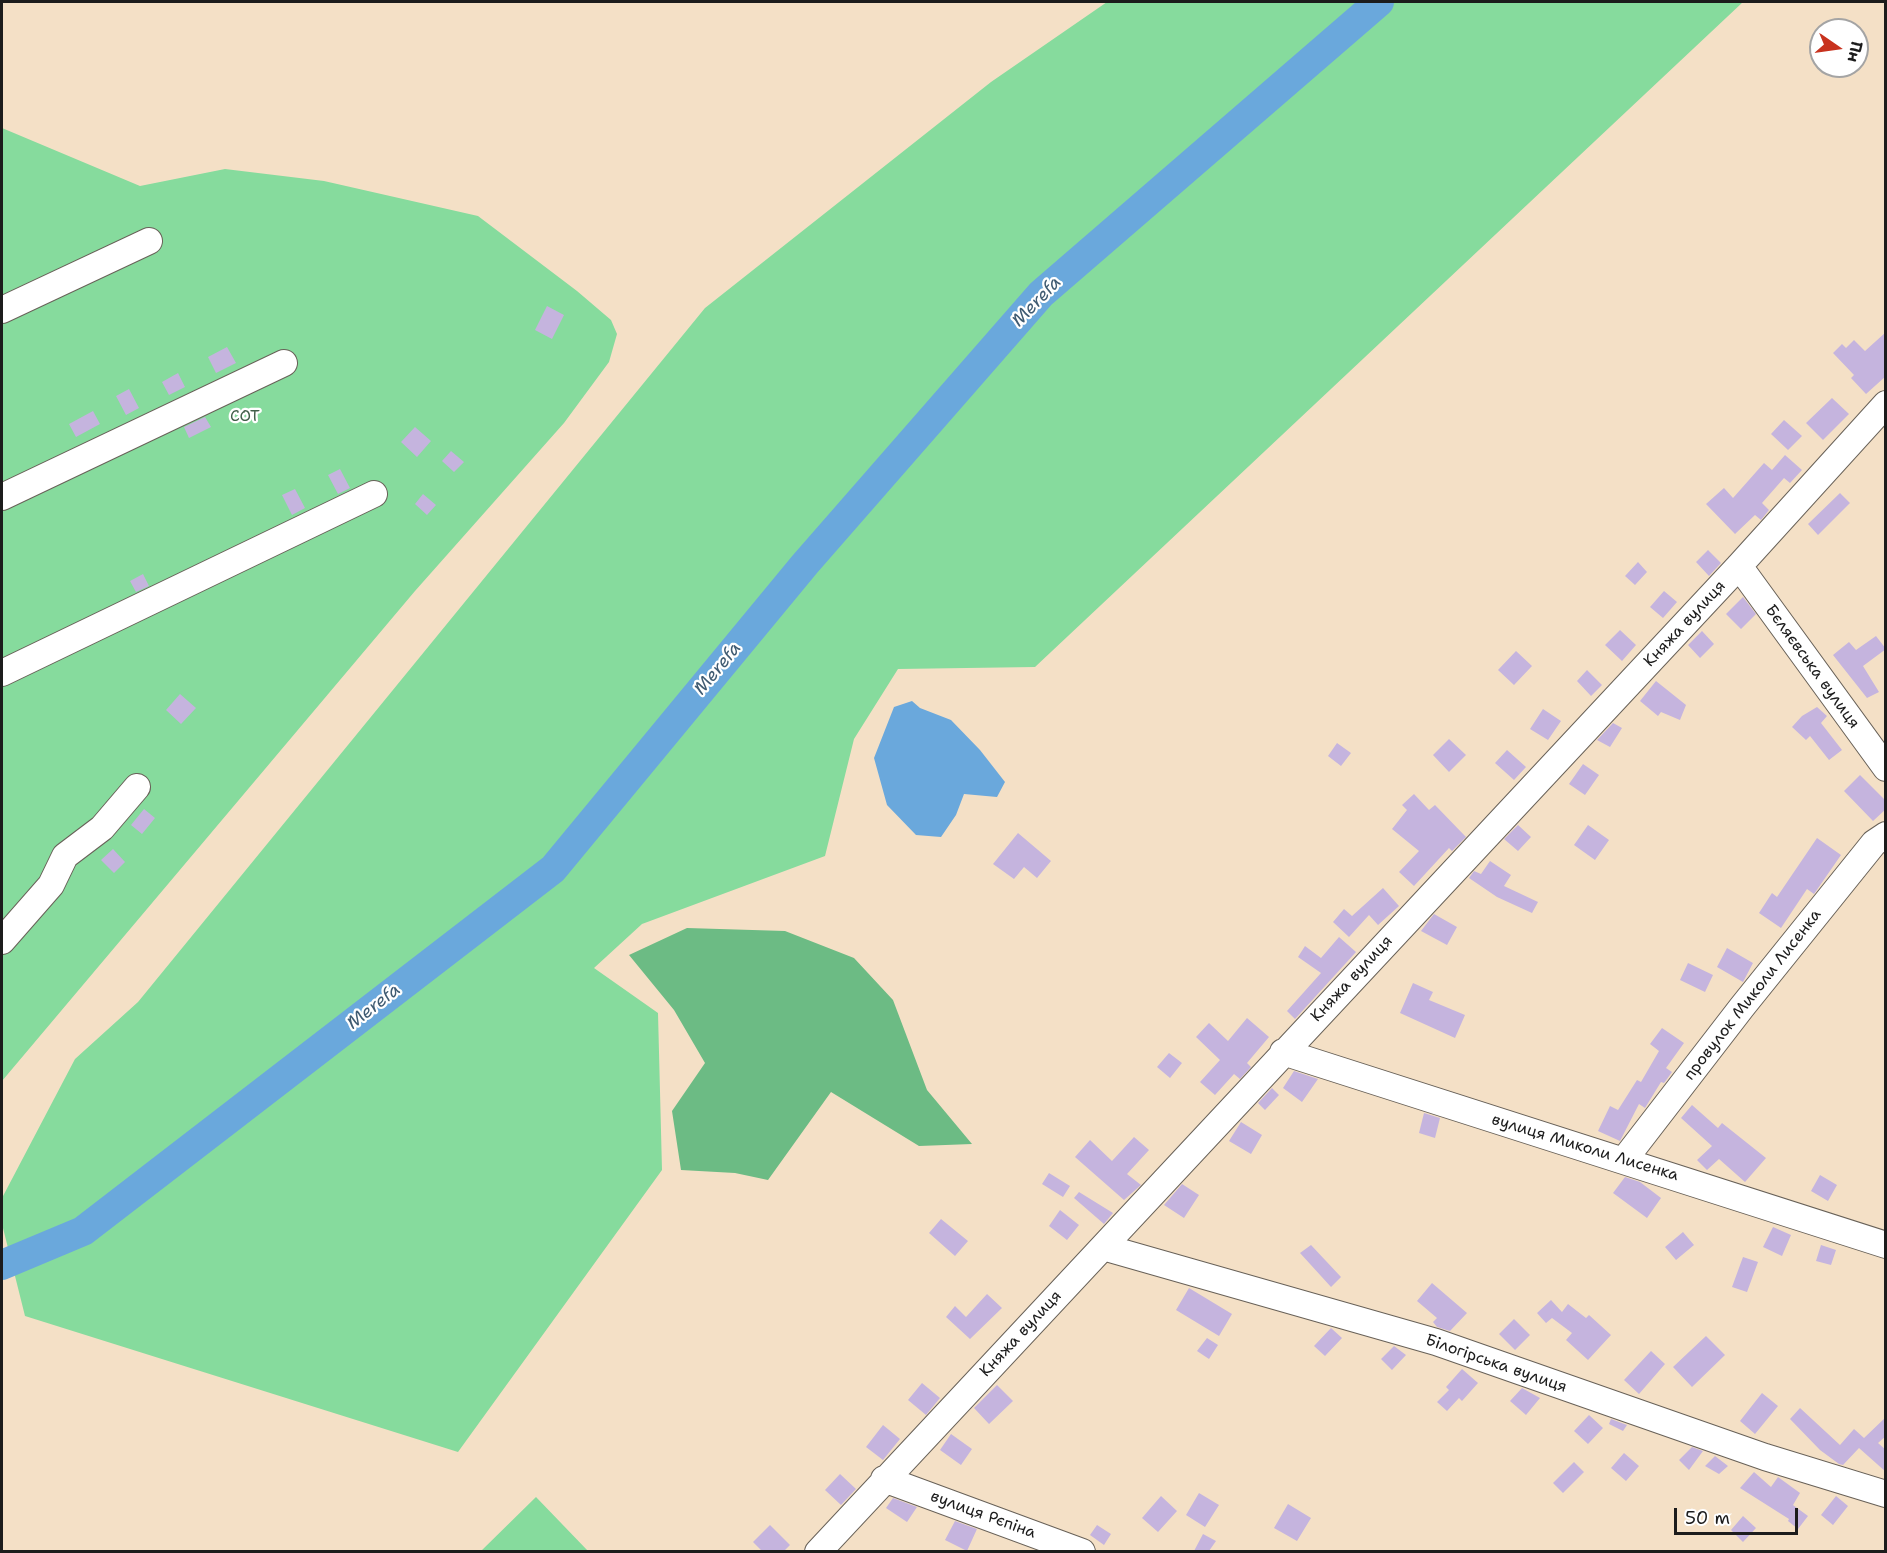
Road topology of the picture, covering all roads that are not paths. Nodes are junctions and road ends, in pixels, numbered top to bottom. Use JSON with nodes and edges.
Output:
{"nodes":[{"id":1,"x":149,"y":241,"type":"dead end"},
{"id":2,"x":2,"y":310,"type":"edge"},
{"id":3,"x":284,"y":363,"type":"dead end"},
{"id":4,"x":1886,"y":404,"type":"edge"},
{"id":5,"x":374,"y":494,"type":"dead end"},
{"id":6,"x":2,"y":497,"type":"edge"},
{"id":7,"x":1739,"y":566,"type":"junction"},
{"id":8,"x":2,"y":673,"type":"edge"},
{"id":9,"x":1886,"y":768,"type":"edge"},
{"id":10,"x":137,"y":787,"type":"dead end"},
{"id":11,"x":1886,"y":835,"type":"edge"},
{"id":12,"x":2,"y":941,"type":"edge"},
{"id":13,"x":1283,"y":1052,"type":"junction"},
{"id":14,"x":1624,"y":1160,"type":"junction"},
{"id":15,"x":1886,"y":1245,"type":"edge"},
{"id":16,"x":1103,"y":1247,"type":"junction"},
{"id":17,"x":884,"y":1479,"type":"junction"},
{"id":18,"x":1886,"y":1494,"type":"edge"},
{"id":19,"x":818,"y":1551,"type":"edge"},
{"id":20,"x":1082,"y":1551,"type":"edge"}],
"edges":[{"from":1,"to":2,"type":"street"},
{"from":3,"to":6,"type":"street"},
{"from":4,"to":7,"type":"street","name":"Княжа вулиця"},
{"from":5,"to":8,"type":"street"},
{"from":7,"to":9,"type":"street","name":"Бєляєвська вулиця"},
{"from":7,"to":13,"type":"street","name":"Княжа вулиця"},
{"from":10,"to":12,"type":"street"},
{"from":11,"to":14,"type":"street","name":"провулок Миколи Лисенка"},
{"from":13,"to":14,"type":"street","name":"вулиця Миколи Лисенка"},
{"from":13,"to":16,"type":"street","name":"Княжа вулиця"},
{"from":14,"to":15,"type":"street","name":"вулиця Миколи Лисенка"},
{"from":16,"to":17,"type":"street","name":"Княжа вулиця"},
{"from":16,"to":18,"type":"street","name":"Білогірська вулиця"},
{"from":17,"to":19,"type":"street","name":"Княжа вулиця"},
{"from":17,"to":20,"type":"street","name":"вулиця Рєпіна"}]}
